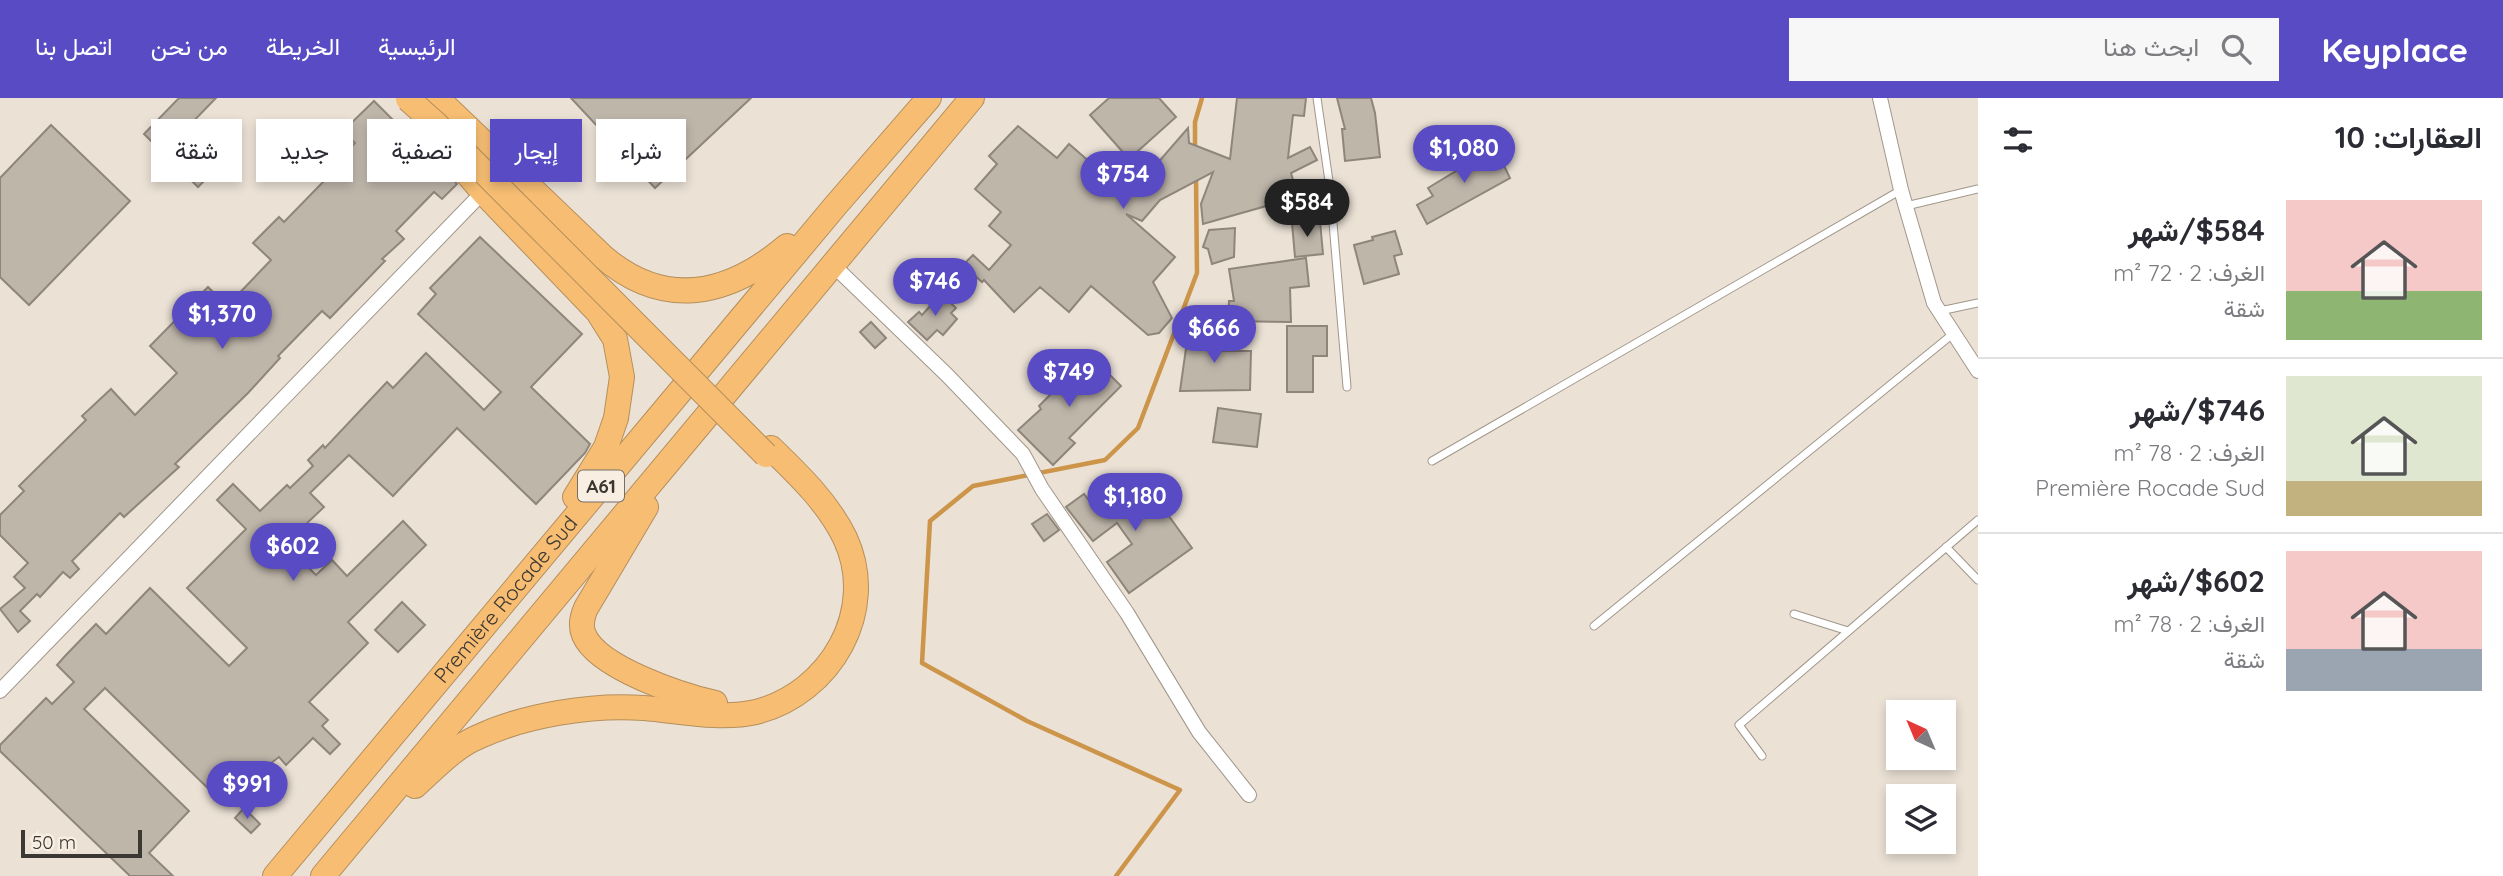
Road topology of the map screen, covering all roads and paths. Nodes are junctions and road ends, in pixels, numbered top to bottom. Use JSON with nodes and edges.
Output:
{"nodes":[{"id":1,"x":414,"y":98,"type":"edge"},
{"id":2,"x":437,"y":98,"type":"edge"},
{"id":3,"x":929,"y":98,"type":"edge"},
{"id":4,"x":972,"y":98,"type":"edge"},
{"id":5,"x":1317,"y":98,"type":"edge"},
{"id":6,"x":1880,"y":98,"type":"edge"},
{"id":7,"x":1978,"y":189,"type":"edge"},
{"id":8,"x":1901,"y":190,"type":"junction"},
{"id":9,"x":483,"y":192,"type":"junction"},
{"id":10,"x":836,"y":205,"type":"junction"},
{"id":11,"x":1905,"y":206,"type":"junction"},
{"id":12,"x":833,"y":265,"type":"junction"},
{"id":13,"x":1978,"y":303,"type":"edge"},
{"id":14,"x":1939,"y":311,"type":"junction"},
{"id":15,"x":1954,"y":333,"type":"junction"},
{"id":16,"x":1978,"y":369,"type":"edge"},
{"id":17,"x":1347,"y":387,"type":"dead end"},
{"id":18,"x":769,"y":451,"type":"junction"},
{"id":19,"x":1432,"y":461,"type":"dead end"},
{"id":20,"x":670,"y":462,"type":"junction"},
{"id":21,"x":1978,"y":520,"type":"edge"},
{"id":22,"x":554,"y":542,"type":"junction"},
{"id":23,"x":1946,"y":547,"type":"junction"},
{"id":24,"x":1978,"y":580,"type":"edge"},
{"id":25,"x":1794,"y":614,"type":"dead end"},
{"id":26,"x":1594,"y":626,"type":"dead end"},
{"id":27,"x":1848,"y":631,"type":"junction"},
{"id":28,"x":0,"y":691,"type":"edge"},
{"id":29,"x":1762,"y":756,"type":"dead end"},
{"id":30,"x":1249,"y":794,"type":"dead end"},
{"id":31,"x":331,"y":867,"type":"edge"},
{"id":32,"x":275,"y":876,"type":"edge"}],
"edges":[{"from":1,"to":9,"type":"highway"},
{"from":1,"to":18,"type":"highway"},
{"from":2,"to":10,"type":"highway"},
{"from":3,"to":10,"type":"highway","name":"Première Rocade Sud","number":"A61"},
{"from":4,"to":12,"type":"highway","name":"Première Rocade Sud","number":"A61"},
{"from":5,"to":17,"type":"lane"},
{"from":6,"to":8,"type":"street"},
{"from":7,"to":11,"type":"lane"},
{"from":8,"to":11,"type":"street"},
{"from":8,"to":19,"type":"lane"},
{"from":9,"to":22,"type":"highway"},
{"from":9,"to":28,"type":"street"},
{"from":10,"to":22,"type":"highway","name":"Première Rocade Sud","number":"A61"},
{"from":11,"to":14,"type":"street"},
{"from":12,"to":20,"type":"highway","name":"Première Rocade Sud","number":"A61"},
{"from":12,"to":30,"type":"street"},
{"from":13,"to":14,"type":"lane"},
{"from":14,"to":15,"type":"street"},
{"from":15,"to":16,"type":"street"},
{"from":15,"to":26,"type":"lane"},
{"from":18,"to":20,"type":"highway"},
{"from":18,"to":31,"type":"highway"},
{"from":20,"to":31,"type":"highway","name":"Première Rocade Sud","number":"A61"},
{"from":21,"to":23,"type":"lane"},
{"from":22,"to":32,"type":"highway","name":"Première Rocade Sud","number":"A61"},
{"from":23,"to":24,"type":"lane"},
{"from":23,"to":27,"type":"lane"},
{"from":25,"to":27,"type":"lane"},
{"from":27,"to":29,"type":"lane"}]}
